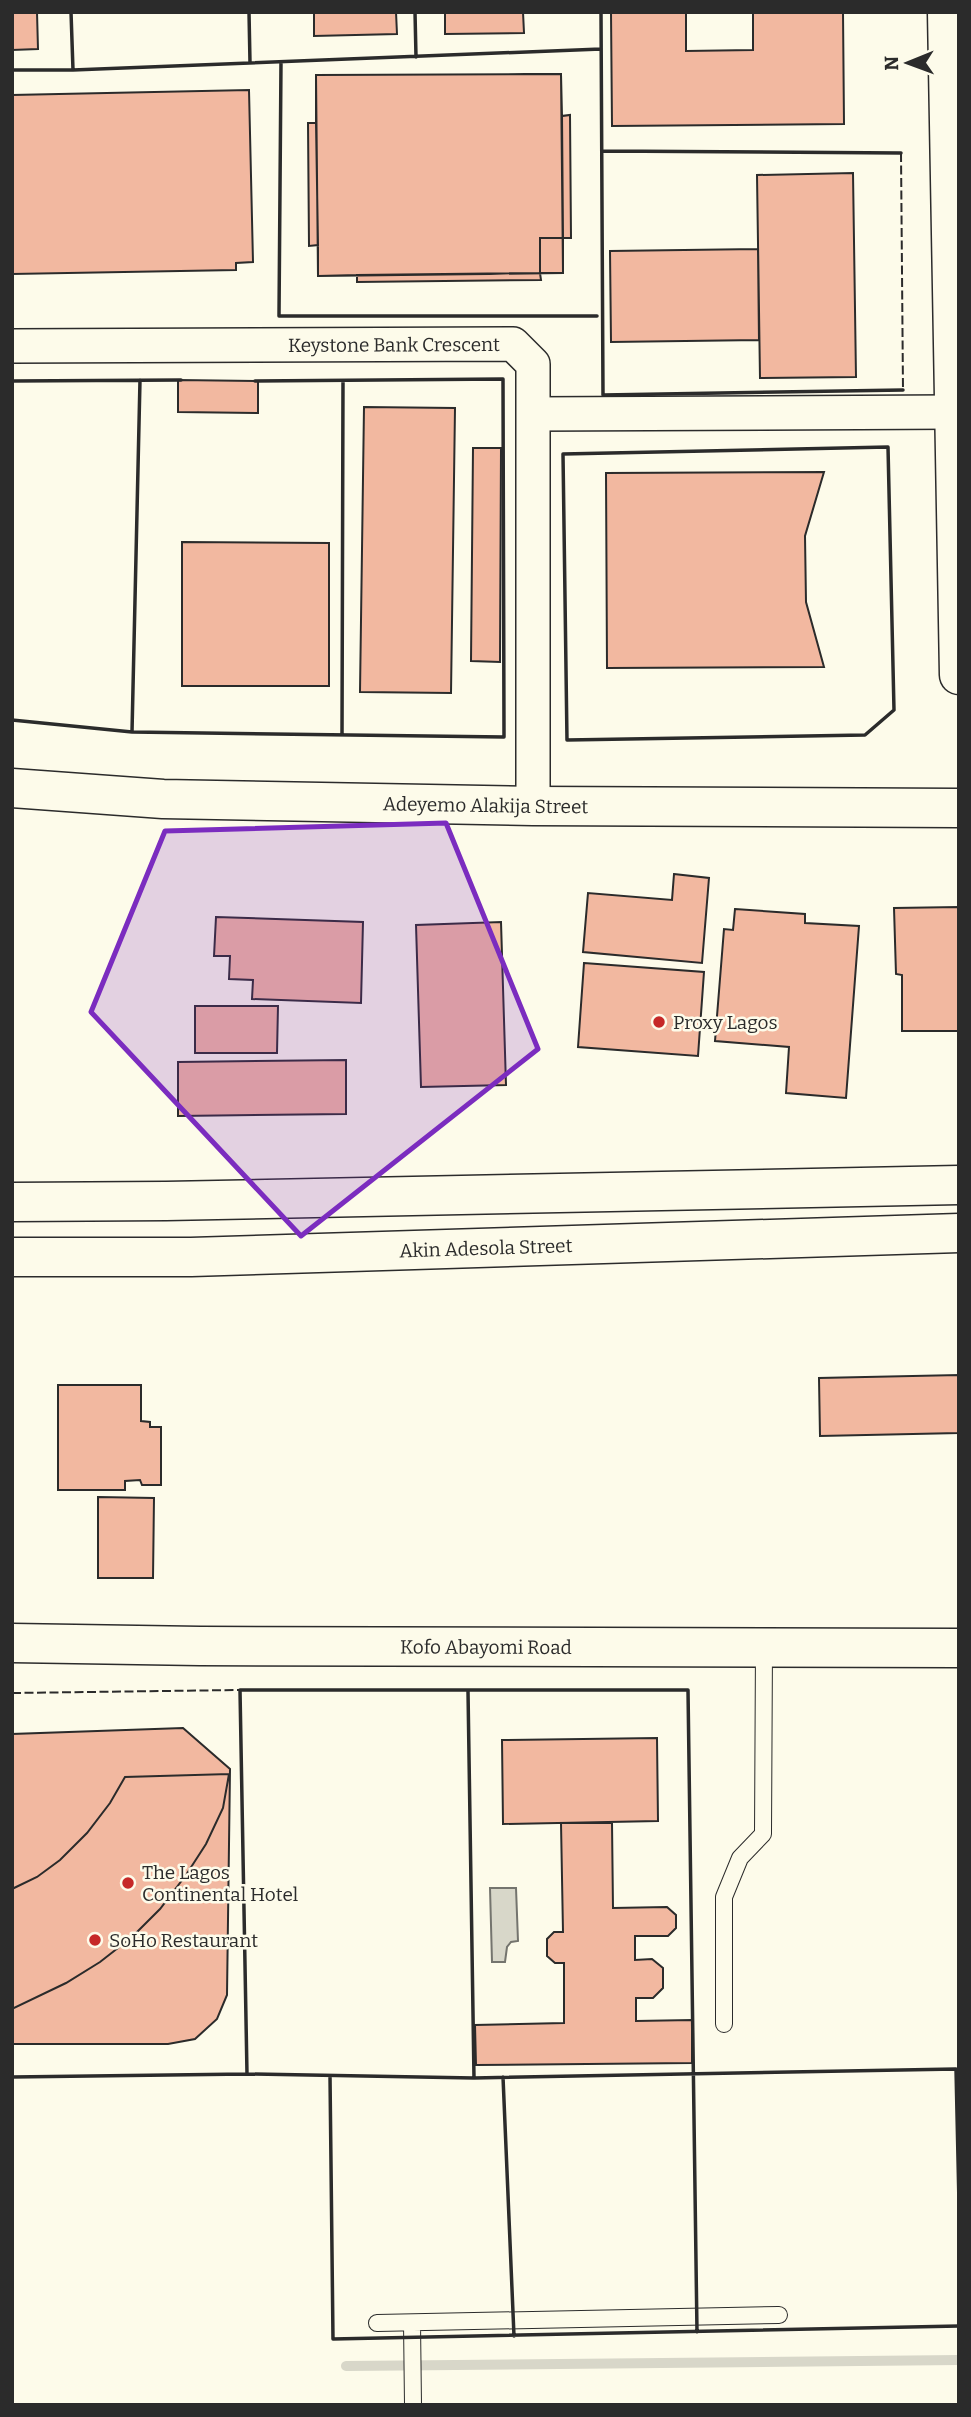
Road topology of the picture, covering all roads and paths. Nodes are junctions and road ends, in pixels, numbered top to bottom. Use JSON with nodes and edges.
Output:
{"nodes":[{"id":1,"x":947,"y":12,"type":"edge"},
{"id":2,"x":12,"y":346,"type":"edge"},
{"id":3,"x":954,"y":412,"type":"junction"},
{"id":4,"x":534,"y":414,"type":"junction"},
{"id":5,"x":959,"y":675,"type":"edge"},
{"id":6,"x":12,"y":788,"type":"edge"},
{"id":7,"x":533,"y":806,"type":"junction"},
{"id":8,"x":959,"y":808,"type":"edge"},
{"id":9,"x":959,"y":1185,"type":"edge"},
{"id":10,"x":12,"y":1202,"type":"edge"},
{"id":11,"x":959,"y":1233,"type":"edge"},
{"id":12,"x":12,"y":1257,"type":"edge"},
{"id":13,"x":12,"y":1643,"type":"edge"},
{"id":14,"x":764,"y":1647,"type":"junction"},
{"id":15,"x":959,"y":1648,"type":"edge"},
{"id":16,"x":724,"y":2024,"type":"dead end"},
{"id":17,"x":779,"y":2315,"type":"dead end"},
{"id":18,"x":377,"y":2323,"type":"dead end"},
{"id":19,"x":412,"y":2323,"type":"junction"},
{"id":20,"x":413,"y":2398,"type":"edge"}],
"edges":[{"from":1,"to":3,"type":"main road"},
{"from":2,"to":4,"type":"street","name":"Keystone Bank Crescent"},
{"from":3,"to":4,"type":"street"},
{"from":3,"to":5,"type":"main road"},
{"from":4,"to":7,"type":"street","name":"Keystone Bank Crescent"},
{"from":6,"to":7,"type":"main road","name":"Adeyemo Alakija Street"},
{"from":7,"to":8,"type":"main road","name":"Adeyemo Alakija Street"},
{"from":9,"to":10,"type":"main road"},
{"from":11,"to":12,"type":"main road","name":"Akin Adesola Street"},
{"from":13,"to":14,"type":"main road","name":"Kofo Abayomi Road"},
{"from":14,"to":15,"type":"main road","name":"Kofo Abayomi Road"},
{"from":14,"to":16,"type":"lane"},
{"from":17,"to":19,"type":"lane"},
{"from":18,"to":19,"type":"lane"},
{"from":19,"to":20,"type":"lane"}]}
